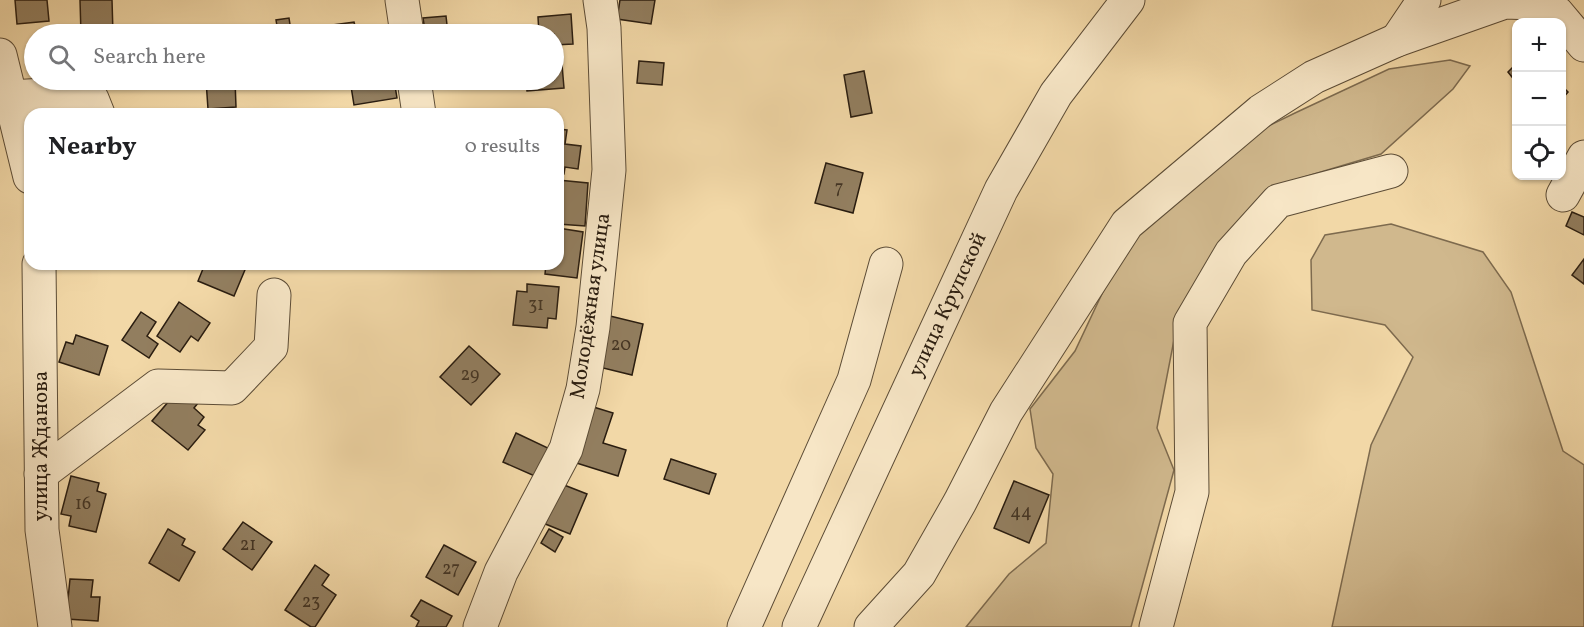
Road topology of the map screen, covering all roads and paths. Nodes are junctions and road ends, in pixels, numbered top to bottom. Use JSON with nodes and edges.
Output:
{"nodes":[{"id":1,"x":402,"y":0,"type":"edge"},
{"id":2,"x":600,"y":0,"type":"edge"},
{"id":3,"x":1128,"y":0,"type":"edge"},
{"id":4,"x":1424,"y":0,"type":"edge"},
{"id":5,"x":406,"y":24,"type":"edge"},
{"id":6,"x":1396,"y":40,"type":"junction"},
{"id":7,"x":1584,"y":45,"type":"edge"},
{"id":8,"x":0,"y":55,"type":"edge"},
{"id":9,"x":415,"y":90,"type":"edge"},
{"id":10,"x":97,"y":97,"type":"edge"},
{"id":11,"x":5,"y":101,"type":"edge"},
{"id":12,"x":418,"y":108,"type":"edge"},
{"id":13,"x":1584,"y":157,"type":"edge"},
{"id":14,"x":24,"y":159,"type":"edge"},
{"id":15,"x":1391,"y":171,"type":"dead end"},
{"id":16,"x":1563,"y":195,"type":"dead end"},
{"id":17,"x":886,"y":264,"type":"dead end"},
{"id":18,"x":43,"y":271,"type":"edge"},
{"id":19,"x":274,"y":295,"type":"dead end"},
{"id":20,"x":41,"y":474,"type":"junction"},
{"id":21,"x":55,"y":627,"type":"edge"},
{"id":22,"x":480,"y":627,"type":"edge"},
{"id":23,"x":744,"y":627,"type":"edge"},
{"id":24,"x":799,"y":627,"type":"edge"},
{"id":25,"x":872,"y":627,"type":"edge"},
{"id":26,"x":1156,"y":627,"type":"edge"}],
"edges":[{"from":1,"to":5,"type":"street"},
{"from":2,"to":22,"type":"street","name":"Молодёжная улица"},
{"from":3,"to":24,"type":"street","name":"улица Крупской"},
{"from":4,"to":6,"type":"street"},
{"from":6,"to":7,"type":"street"},
{"from":6,"to":25,"type":"street"},
{"from":8,"to":11,"type":"street"},
{"from":9,"to":12,"type":"street"},
{"from":10,"to":11,"type":"street"},
{"from":11,"to":14,"type":"street"},
{"from":13,"to":16,"type":"street"},
{"from":15,"to":26,"type":"street"},
{"from":17,"to":23,"type":"street"},
{"from":18,"to":20,"type":"street","name":"улица Жданова"},
{"from":19,"to":20,"type":"street"},
{"from":20,"to":21,"type":"street","name":"улица Жданова"}]}
